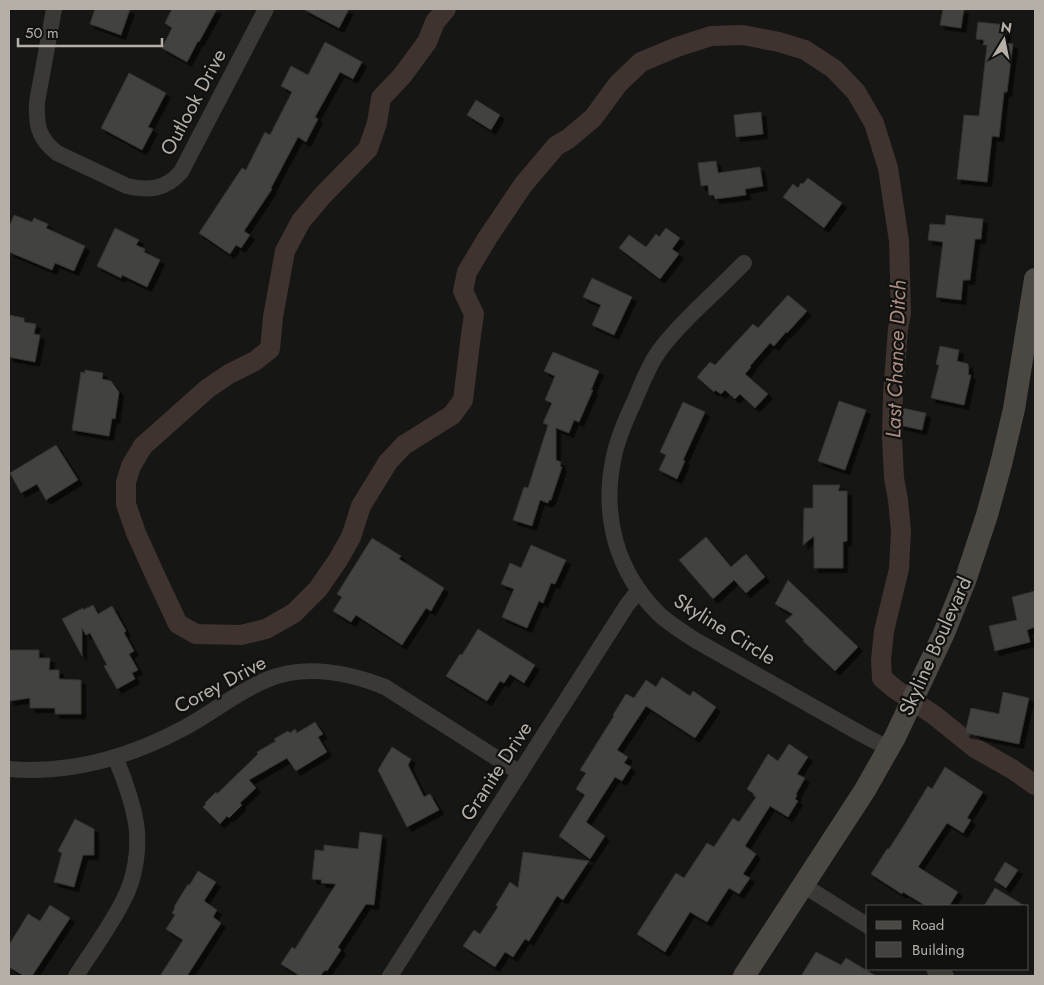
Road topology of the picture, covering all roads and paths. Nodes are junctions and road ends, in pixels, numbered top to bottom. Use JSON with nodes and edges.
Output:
{"nodes":[{"id":1,"x":54,"y":9,"type":"edge"},
{"id":2,"x":266,"y":9,"type":"edge"},
{"id":3,"x":744,"y":264,"type":"dead end"},
{"id":4,"x":1035,"y":279,"type":"edge"},
{"id":5,"x":639,"y":590,"type":"junction"},
{"id":6,"x":888,"y":748,"type":"junction"},
{"id":7,"x":115,"y":757,"type":"junction"},
{"id":8,"x":9,"y":769,"type":"edge"},
{"id":9,"x":520,"y":772,"type":"junction"},
{"id":10,"x":804,"y":885,"type":"junction"},
{"id":11,"x":866,"y":925,"type":"edge"},
{"id":12,"x":76,"y":976,"type":"edge"},
{"id":13,"x":390,"y":976,"type":"edge"},
{"id":14,"x":744,"y":976,"type":"edge"}],
"edges":[{"from":1,"to":2,"type":"street","name":"Outlook Drive"},
{"from":3,"to":5,"type":"street","name":"Skyline Circle"},
{"from":4,"to":6,"type":"street","name":"Skyline Boulevard"},
{"from":5,"to":6,"type":"street","name":"Skyline Circle"},
{"from":5,"to":9,"type":"street","name":"Granite Drive"},
{"from":6,"to":10,"type":"street","name":"Skyline Boulevard"},
{"from":7,"to":8,"type":"street","name":"Corey Drive"},
{"from":7,"to":9,"type":"street","name":"Corey Drive"},
{"from":7,"to":12,"type":"street"},
{"from":9,"to":13,"type":"street","name":"Granite Drive"},
{"from":10,"to":11,"type":"street"},
{"from":10,"to":14,"type":"street","name":"Skyline Boulevard"}]}
